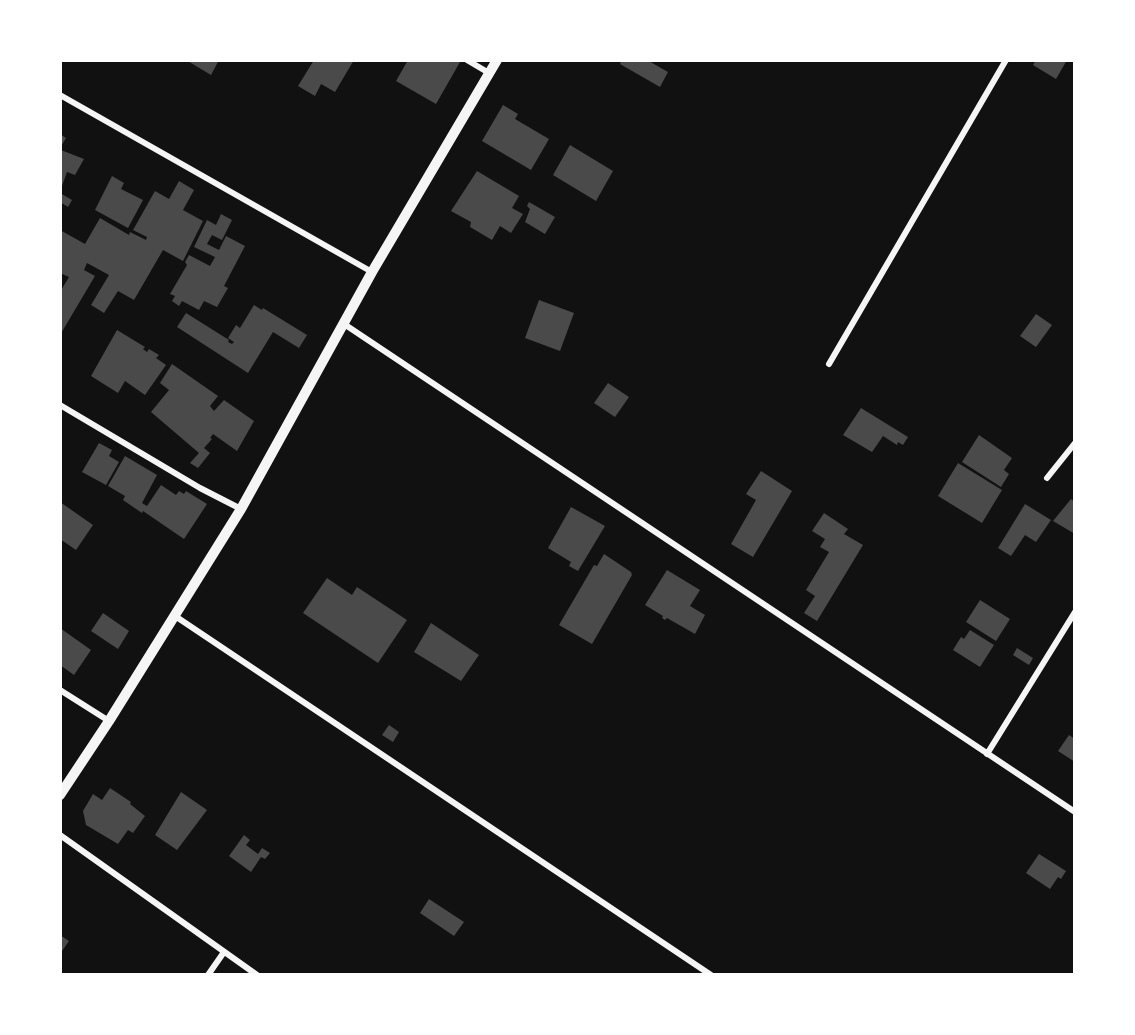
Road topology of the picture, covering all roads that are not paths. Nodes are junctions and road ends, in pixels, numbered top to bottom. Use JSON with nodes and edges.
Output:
{"nodes":[{"id":1,"x":467,"y":60,"type":"edge"},
{"id":2,"x":497,"y":60,"type":"edge"},
{"id":3,"x":1006,"y":60,"type":"edge"},
{"id":4,"x":489,"y":73,"type":"junction"},
{"id":5,"x":60,"y":96,"type":"edge"},
{"id":6,"x":372,"y":272,"type":"junction"},
{"id":7,"x":344,"y":324,"type":"junction"},
{"id":8,"x":830,"y":364,"type":"dead end"},
{"id":9,"x":60,"y":405,"type":"edge"},
{"id":10,"x":1075,"y":443,"type":"edge"},
{"id":11,"x":1047,"y":478,"type":"dead end"},
{"id":12,"x":241,"y":509,"type":"junction"},
{"id":13,"x":1075,"y":612,"type":"edge"},
{"id":14,"x":174,"y":616,"type":"junction"},
{"id":15,"x":60,"y":690,"type":"edge"},
{"id":16,"x":109,"y":722,"type":"junction"},
{"id":17,"x":987,"y":754,"type":"junction"},
{"id":18,"x":60,"y":795,"type":"edge"},
{"id":19,"x":1075,"y":812,"type":"edge"},
{"id":20,"x":60,"y":836,"type":"edge"},
{"id":21,"x":224,"y":952,"type":"junction"},
{"id":22,"x":208,"y":975,"type":"edge"},
{"id":23,"x":256,"y":975,"type":"edge"},
{"id":24,"x":711,"y":975,"type":"edge"}],
"edges":[{"from":1,"to":4,"type":"street"},
{"from":2,"to":4,"type":"street"},
{"from":3,"to":8,"type":"street"},
{"from":4,"to":6,"type":"street"},
{"from":5,"to":6,"type":"street"},
{"from":6,"to":7,"type":"street"},
{"from":7,"to":12,"type":"street"},
{"from":7,"to":17,"type":"street"},
{"from":9,"to":12,"type":"street"},
{"from":10,"to":11,"type":"street"},
{"from":12,"to":14,"type":"street"},
{"from":13,"to":17,"type":"street"},
{"from":14,"to":16,"type":"street"},
{"from":14,"to":24,"type":"street"},
{"from":15,"to":16,"type":"street"},
{"from":16,"to":18,"type":"street"},
{"from":17,"to":19,"type":"street"},
{"from":20,"to":21,"type":"street"},
{"from":21,"to":22,"type":"street"},
{"from":21,"to":23,"type":"street"}]}
